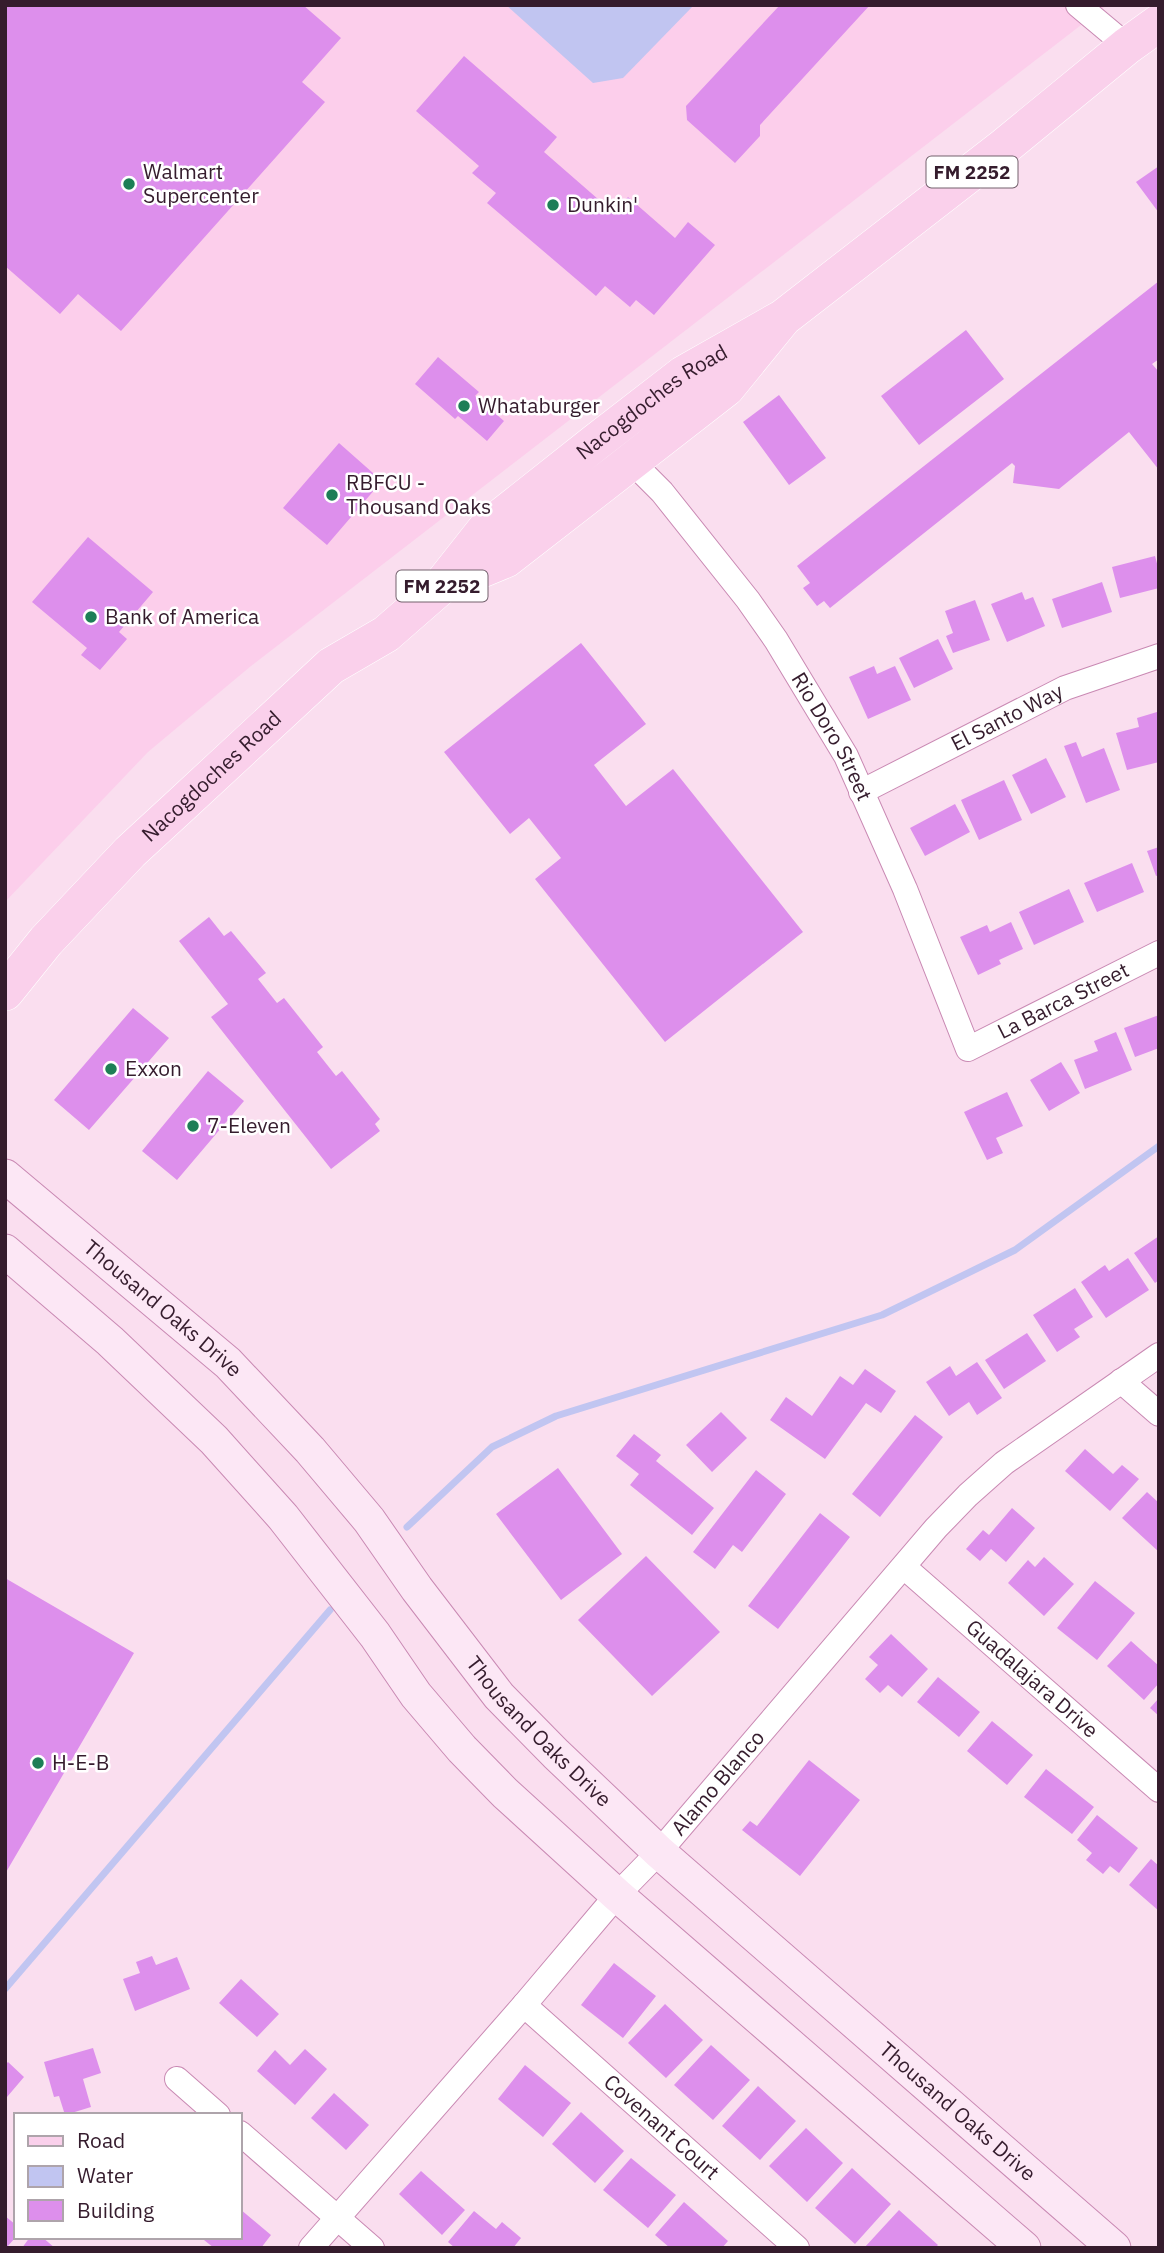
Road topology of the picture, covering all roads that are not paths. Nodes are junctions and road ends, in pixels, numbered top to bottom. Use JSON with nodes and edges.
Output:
{"nodes":[{"id":1,"x":1078,"y":5,"type":"edge"},
{"id":2,"x":1159,"y":23,"type":"edge"},
{"id":3,"x":1127,"y":46,"type":"junction"},
{"id":4,"x":783,"y":318,"type":"junction"},
{"id":5,"x":632,"y":462,"type":"junction"},
{"id":6,"x":441,"y":586,"type":"junction"},
{"id":7,"x":1159,"y":656,"type":"edge"},
{"id":8,"x":861,"y":792,"type":"junction"},
{"id":9,"x":1159,"y":953,"type":"edge"},
{"id":10,"x":5,"y":992,"type":"edge"},
{"id":11,"x":968,"y":1049,"type":"joint"},
{"id":12,"x":5,"y":1176,"type":"edge"},
{"id":13,"x":5,"y":1251,"type":"edge"},
{"id":14,"x":1159,"y":1355,"type":"edge"},
{"id":15,"x":1121,"y":1381,"type":"junction"},
{"id":16,"x":1159,"y":1414,"type":"edge"},
{"id":17,"x":904,"y":1567,"type":"junction"},
{"id":18,"x":1159,"y":1790,"type":"edge"},
{"id":19,"x":659,"y":1852,"type":"junction"},
{"id":20,"x":617,"y":1895,"type":"junction"},
{"id":21,"x":524,"y":2005,"type":"junction"},
{"id":22,"x":177,"y":2079,"type":"dead end"},
{"id":23,"x":216,"y":2113,"type":"edge"},
{"id":24,"x":242,"y":2135,"type":"edge"},
{"id":25,"x":337,"y":2217,"type":"junction"},
{"id":26,"x":311,"y":2248,"type":"edge"},
{"id":27,"x":372,"y":2248,"type":"edge"},
{"id":28,"x":797,"y":2248,"type":"edge"},
{"id":29,"x":1024,"y":2248,"type":"edge"},
{"id":30,"x":1114,"y":2248,"type":"edge"}],
"edges":[{"from":1,"to":3,"type":"street"},
{"from":2,"to":3,"type":"main road","name":"Nacogdoches Road","number":"FM 2252"},
{"from":3,"to":4,"type":"main road","name":"Nacogdoches Road","number":"FM 2252"},
{"from":4,"to":5,"type":"main road","name":"Nacogdoches Road","number":"FM 2252"},
{"from":4,"to":6,"type":"main road","name":"Nacogdoches Road","number":"FM 2252"},
{"from":5,"to":6,"type":"main road","name":"Nacogdoches Road","number":"FM 2252"},
{"from":5,"to":8,"type":"street","name":"Rio Doro Street"},
{"from":6,"to":10,"type":"main road","name":"Nacogdoches Road","number":"FM 2252"},
{"from":7,"to":8,"type":"street","name":"El Santo Way"},
{"from":8,"to":11,"type":"street","name":"Rio Doro Street"},
{"from":9,"to":11,"type":"street","name":"La Barca Street"},
{"from":12,"to":19,"type":"main road","name":"Thousand Oaks Drive"},
{"from":13,"to":20,"type":"main road"},
{"from":14,"to":15,"type":"street","name":"Alamo Blanco"},
{"from":15,"to":16,"type":"street"},
{"from":15,"to":17,"type":"street","name":"Alamo Blanco"},
{"from":17,"to":18,"type":"street","name":"Guadalajara Drive"},
{"from":17,"to":19,"type":"street","name":"Alamo Blanco"},
{"from":19,"to":20,"type":"street","name":"Alamo Blanco"},
{"from":19,"to":30,"type":"main road","name":"Thousand Oaks Drive"},
{"from":20,"to":21,"type":"street","name":"Alamo Blanco"},
{"from":20,"to":29,"type":"main road"},
{"from":21,"to":25,"type":"street","name":"Alamo Blanco"},
{"from":21,"to":28,"type":"street","name":"Covenant Court"},
{"from":22,"to":23,"type":"street"},
{"from":24,"to":25,"type":"street"},
{"from":25,"to":26,"type":"street","name":"Alamo Blanco"},
{"from":25,"to":27,"type":"street"}]}
